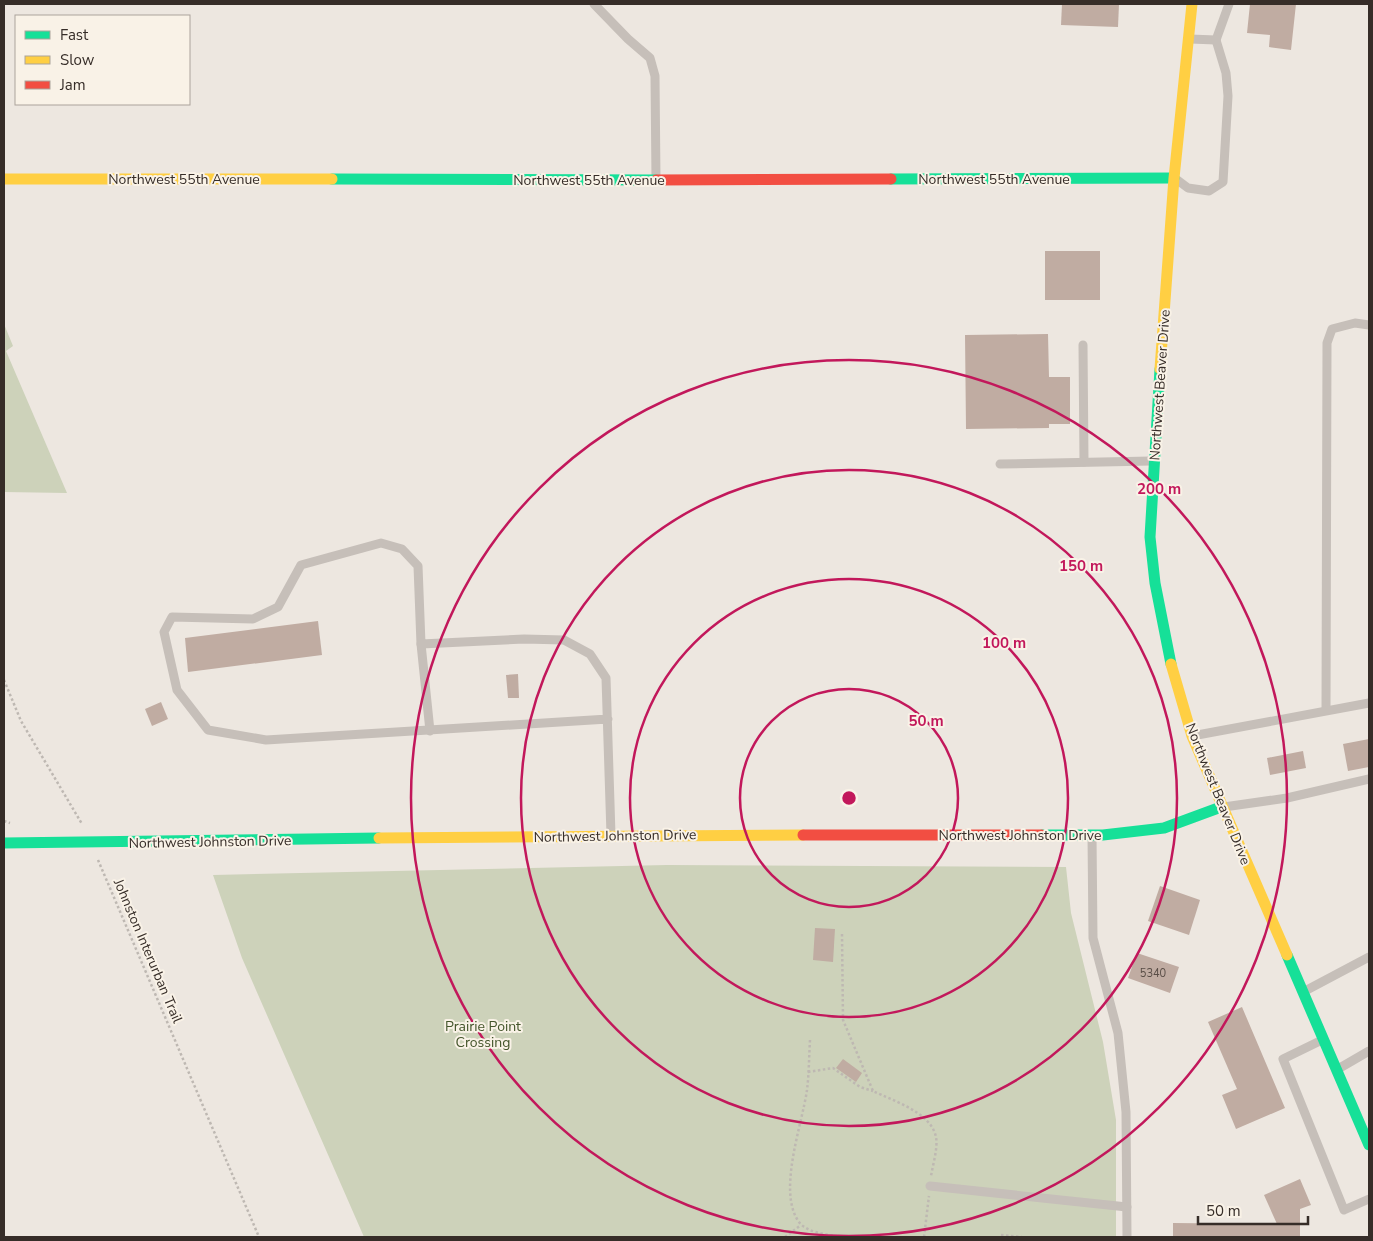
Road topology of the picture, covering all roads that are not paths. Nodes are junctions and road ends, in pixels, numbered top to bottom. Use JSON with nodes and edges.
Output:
{"nodes":[{"id":1,"x":594,"y":4,"type":"edge"},
{"id":2,"x":1192,"y":4,"type":"edge"},
{"id":3,"x":1229,"y":4,"type":"edge"},
{"id":4,"x":1188,"y":39,"type":"junction"},
{"id":5,"x":1216,"y":40,"type":"junction"},
{"id":6,"x":1174,"y":178,"type":"junction"},
{"id":7,"x":4,"y":179,"type":"edge"},
{"id":8,"x":656,"y":180,"type":"junction"},
{"id":9,"x":1369,"y":325,"type":"edge"},
{"id":10,"x":1083,"y":346,"type":"dead end"},
{"id":11,"x":1154,"y":461,"type":"junction"},
{"id":12,"x":1084,"y":462,"type":"junction"},
{"id":13,"x":1000,"y":464,"type":"dead end"},
{"id":14,"x":421,"y":644,"type":"junction"},
{"id":15,"x":1369,"y":702,"type":"edge"},
{"id":16,"x":1326,"y":710,"type":"junction"},
{"id":17,"x":608,"y":719,"type":"junction"},
{"id":18,"x":430,"y":730,"type":"junction"},
{"id":19,"x":1192,"y":736,"type":"junction"},
{"id":20,"x":1369,"y":779,"type":"edge"},
{"id":21,"x":1221,"y":807,"type":"junction"},
{"id":22,"x":611,"y":835,"type":"junction"},
{"id":23,"x":1092,"y":835,"type":"junction"},
{"id":24,"x":4,"y":843,"type":"edge"},
{"id":25,"x":1369,"y":957,"type":"edge"},
{"id":26,"x":1302,"y":992,"type":"junction"},
{"id":27,"x":1322,"y":1040,"type":"junction"},
{"id":28,"x":1369,"y":1051,"type":"edge"},
{"id":29,"x":1336,"y":1070,"type":"junction"},
{"id":30,"x":1369,"y":1145,"type":"edge"},
{"id":31,"x":930,"y":1186,"type":"road end"},
{"id":32,"x":1369,"y":1199,"type":"edge"},
{"id":33,"x":1127,"y":1207,"type":"junction"},
{"id":34,"x":1127,"y":1237,"type":"edge"}],
"edges":[{"from":1,"to":8,"type":"lane"},
{"from":2,"to":4,"type":"street","name":"Northwest Beaver Drive"},
{"from":3,"to":5,"type":"lane"},
{"from":4,"to":5,"type":"lane"},
{"from":4,"to":6,"type":"street","name":"Northwest Beaver Drive"},
{"from":5,"to":6,"type":"lane"},
{"from":6,"to":8,"type":"street","name":"Northwest 55th Avenue"},
{"from":6,"to":11,"type":"street","name":"Northwest Beaver Drive"},
{"from":7,"to":8,"type":"street","name":"Northwest 55th Avenue"},
{"from":9,"to":16,"type":"lane"},
{"from":10,"to":12,"type":"lane"},
{"from":11,"to":12,"type":"lane"},
{"from":11,"to":19,"type":"street","name":"Northwest Beaver Drive"},
{"from":12,"to":13,"type":"lane"},
{"from":14,"to":17,"type":"lane"},
{"from":14,"to":18,"type":"lane"},
{"from":14,"to":18,"type":"lane"},
{"from":15,"to":16,"type":"lane"},
{"from":16,"to":19,"type":"lane"},
{"from":17,"to":18,"type":"lane"},
{"from":17,"to":22,"type":"lane"},
{"from":19,"to":21,"type":"street","name":"Northwest Beaver Drive"},
{"from":20,"to":21,"type":"lane"},
{"from":21,"to":23,"type":"street","name":"Northwest Johnston Drive"},
{"from":21,"to":26,"type":"street","name":"Northwest Beaver Drive"},
{"from":22,"to":23,"type":"street","name":"Northwest Johnston Drive"},
{"from":22,"to":24,"type":"street","name":"Northwest Johnston Drive"},
{"from":23,"to":33,"type":"lane"},
{"from":25,"to":26,"type":"lane"},
{"from":26,"to":27,"type":"street","name":"Northwest Beaver Drive"},
{"from":27,"to":29,"type":"street","name":"Northwest Beaver Drive"},
{"from":27,"to":32,"type":"lane"},
{"from":28,"to":29,"type":"lane"},
{"from":29,"to":30,"type":"street","name":"Northwest Beaver Drive"},
{"from":31,"to":33,"type":"lane"},
{"from":33,"to":34,"type":"lane"}]}
